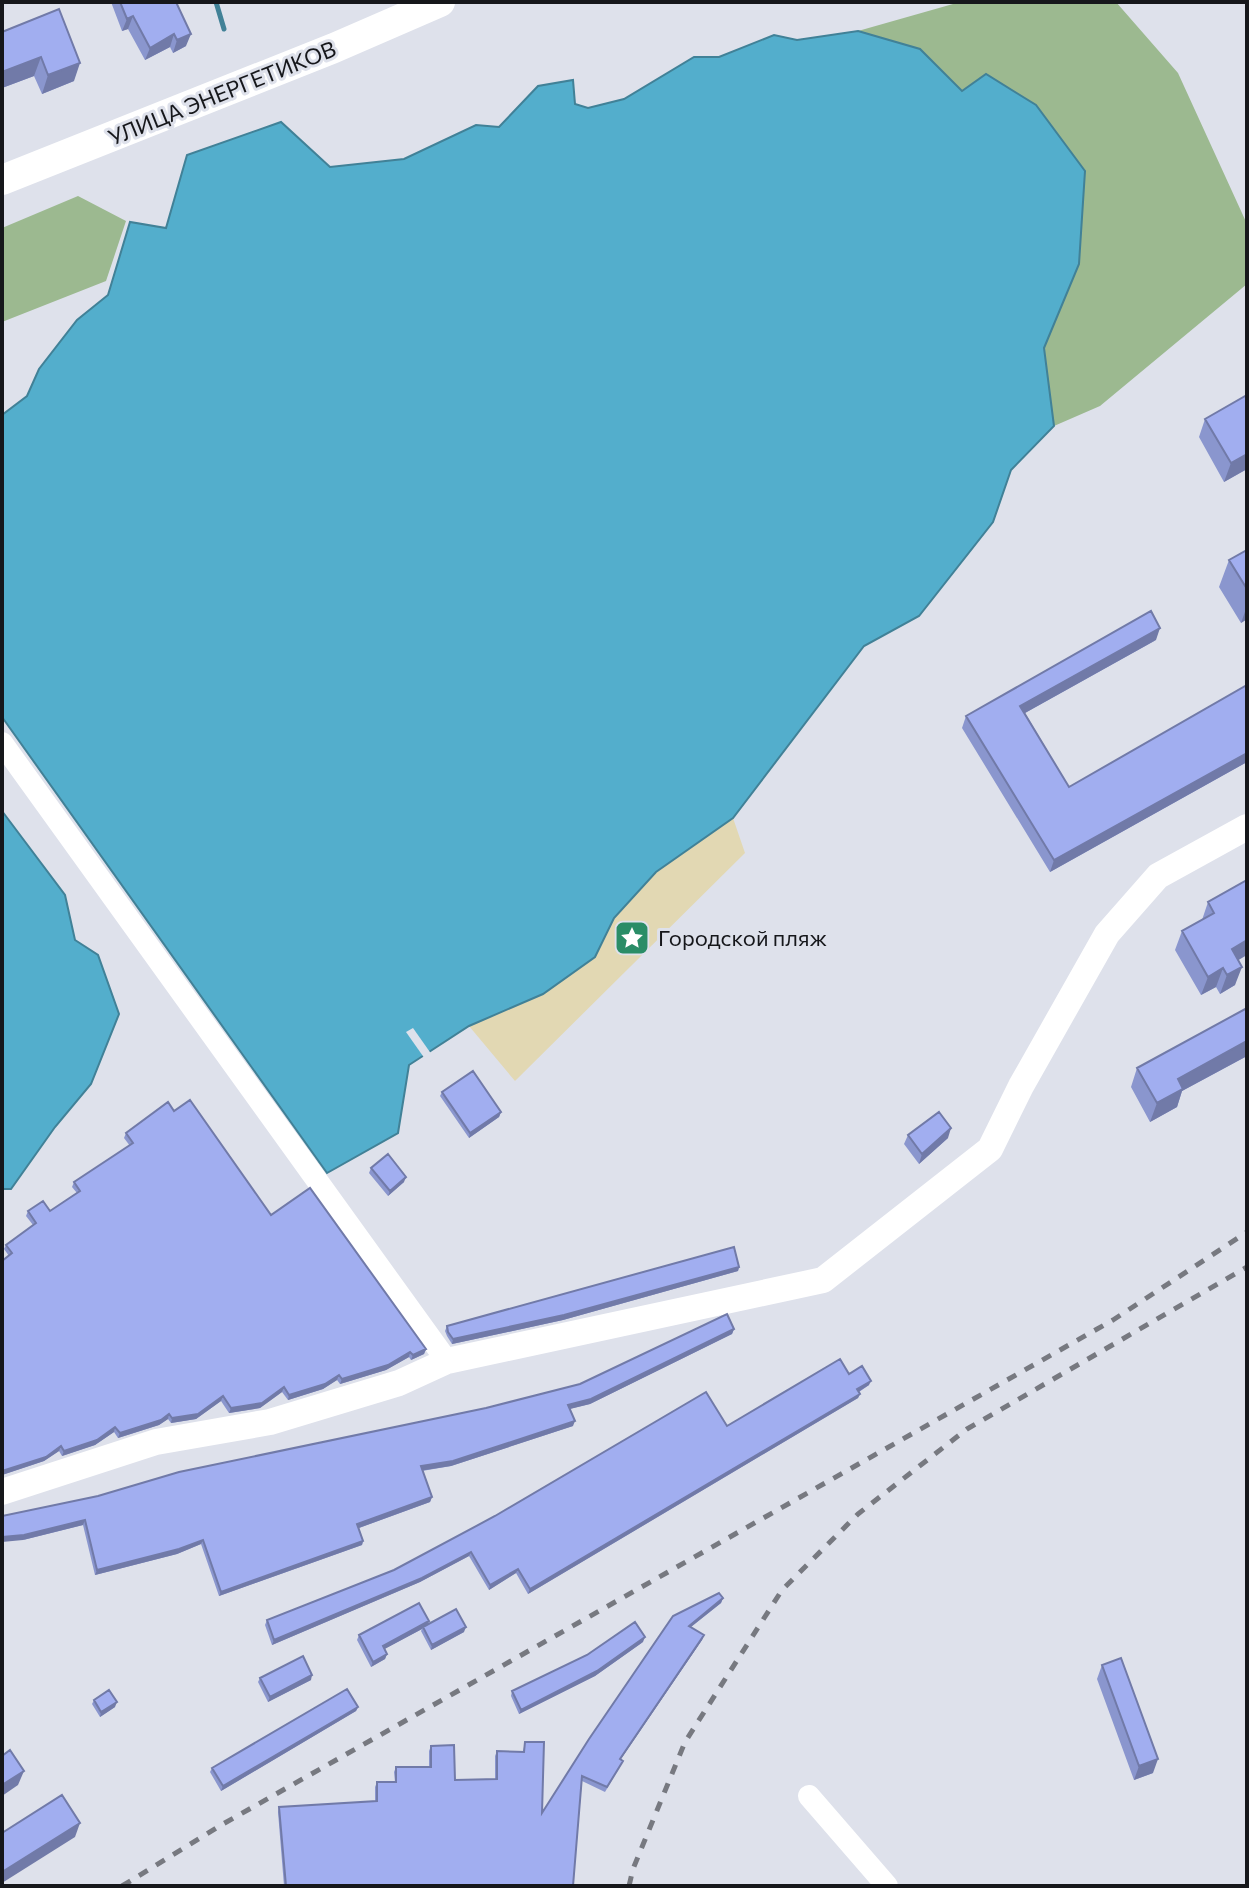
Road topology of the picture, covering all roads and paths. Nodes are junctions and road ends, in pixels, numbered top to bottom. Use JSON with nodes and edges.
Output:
{"nodes":[{"id":1,"x":440,"y":2,"type":"edge"},
{"id":2,"x":2,"y":180,"type":"edge"},
{"id":3,"x":2,"y":743,"type":"edge"},
{"id":4,"x":1247,"y":827,"type":"edge"},
{"id":5,"x":447,"y":1361,"type":"junction"},
{"id":6,"x":2,"y":1492,"type":"edge"},
{"id":7,"x":809,"y":1796,"type":"dead end"},
{"id":8,"x":887,"y":1886,"type":"edge"}],
"edges":[{"from":1,"to":2,"type":"main road","name":"УЛИЦА ЭНЕРГЕТИКОВ"},
{"from":3,"to":5,"type":"street"},
{"from":4,"to":5,"type":"street"},
{"from":5,"to":6,"type":"street"},
{"from":7,"to":8,"type":"street"}]}
